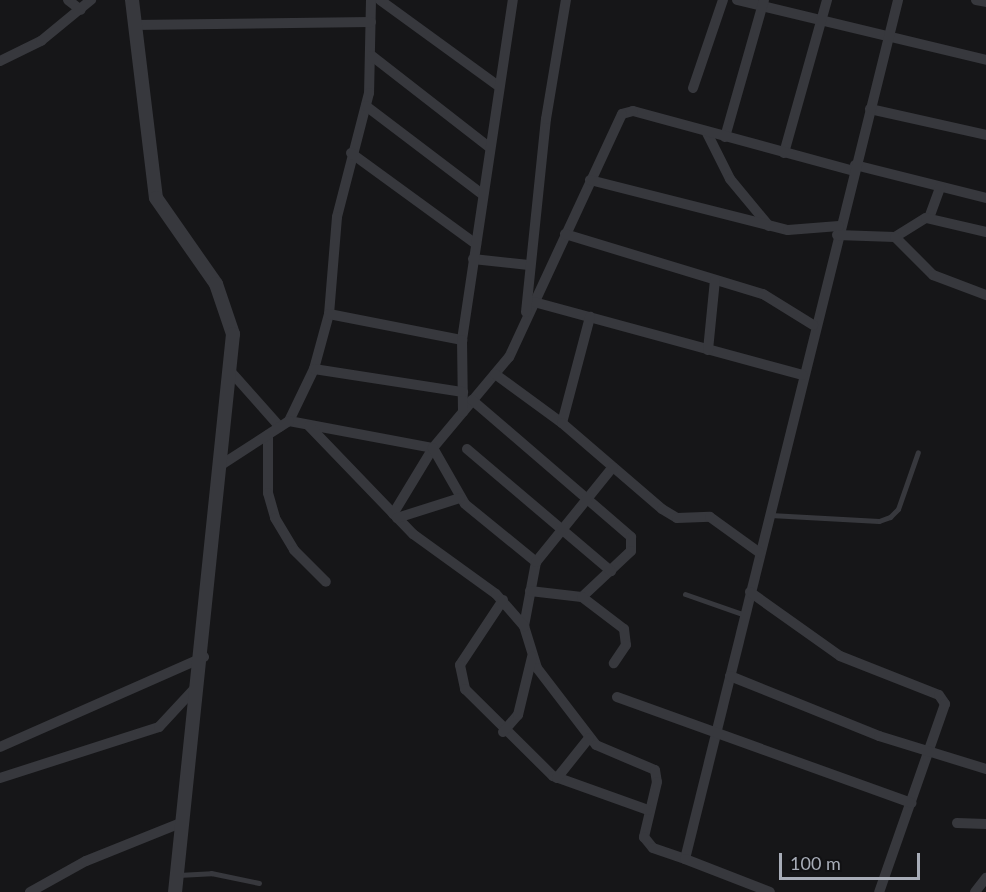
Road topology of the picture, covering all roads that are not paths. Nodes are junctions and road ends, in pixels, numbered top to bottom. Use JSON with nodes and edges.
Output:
{"nodes":[{"id":1,"x":68,"y":0,"type":"edge"},
{"id":2,"x":91,"y":0,"type":"edge"},
{"id":3,"x":132,"y":0,"type":"edge"},
{"id":4,"x":371,"y":0,"type":"edge"},
{"id":5,"x":380,"y":0,"type":"edge"},
{"id":6,"x":499,"y":0,"type":"edge"},
{"id":7,"x":566,"y":0,"type":"edge"},
{"id":8,"x":723,"y":0,"type":"edge"},
{"id":9,"x":737,"y":0,"type":"edge"},
{"id":10,"x":827,"y":0,"type":"edge"},
{"id":11,"x":898,"y":0,"type":"edge"},
{"id":12,"x":978,"y":0,"type":"edge"},
{"id":13,"x":763,"y":2,"type":"edge"},
{"id":14,"x":986,"y":2,"type":"edge"},
{"id":15,"x":512,"y":3,"type":"edge"},
{"id":16,"x":81,"y":10,"type":"junction"},
{"id":17,"x":822,"y":20,"type":"junction"},
{"id":18,"x":371,"y":22,"type":"junction"},
{"id":19,"x":134,"y":25,"type":"junction"},
{"id":20,"x":889,"y":37,"type":"junction"},
{"id":21,"x":372,"y":56,"type":"junction"},
{"id":22,"x":986,"y":60,"type":"edge"},
{"id":23,"x":0,"y":61,"type":"edge"},
{"id":24,"x":497,"y":85,"type":"junction"},
{"id":25,"x":693,"y":88,"type":"dead end"},
{"id":26,"x":366,"y":106,"type":"junction"},
{"id":27,"x":870,"y":109,"type":"junction"},
{"id":28,"x":707,"y":133,"type":"junction"},
{"id":29,"x":986,"y":135,"type":"edge"},
{"id":30,"x":726,"y":137,"type":"junction"},
{"id":31,"x":489,"y":147,"type":"junction"},
{"id":32,"x":351,"y":153,"type":"junction"},
{"id":33,"x":784,"y":153,"type":"junction"},
{"id":34,"x":855,"y":168,"type":"junction"},
{"id":35,"x":590,"y":180,"type":"junction"},
{"id":36,"x":939,"y":187,"type":"junction"},
{"id":37,"x":483,"y":194,"type":"junction"},
{"id":38,"x":986,"y":198,"type":"edge"},
{"id":39,"x":929,"y":218,"type":"junction"},
{"id":40,"x":770,"y":226,"type":"junction"},
{"id":41,"x":838,"y":231,"type":"junction"},
{"id":42,"x":986,"y":232,"type":"edge"},
{"id":43,"x":565,"y":234,"type":"junction"},
{"id":44,"x":895,"y":237,"type":"junction"},
{"id":45,"x":476,"y":244,"type":"junction"},
{"id":46,"x":473,"y":259,"type":"junction"},
{"id":47,"x":529,"y":265,"type":"junction"},
{"id":48,"x":715,"y":280,"type":"junction"},
{"id":49,"x":986,"y":296,"type":"edge"},
{"id":50,"x":534,"y":302,"type":"junction"},
{"id":51,"x":329,"y":314,"type":"junction"},
{"id":52,"x":590,"y":317,"type":"junction"},
{"id":53,"x":526,"y":319,"type":"junction"},
{"id":54,"x":813,"y":325,"type":"junction"},
{"id":55,"x":462,"y":340,"type":"junction"},
{"id":56,"x":708,"y":351,"type":"junction"},
{"id":57,"x":314,"y":369,"type":"junction"},
{"id":58,"x":232,"y":373,"type":"junction"},
{"id":59,"x":495,"y":374,"type":"junction"},
{"id":60,"x":802,"y":375,"type":"junction"},
{"id":61,"x":463,"y":392,"type":"junction"},
{"id":62,"x":472,"y":400,"type":"junction"},
{"id":63,"x":463,"y":412,"type":"junction"},
{"id":64,"x":562,"y":423,"type":"junction"},
{"id":65,"x":284,"y":424,"type":"junction"},
{"id":66,"x":309,"y":426,"type":"junction"},
{"id":67,"x":268,"y":435,"type":"junction"},
{"id":68,"x":433,"y":448,"type":"junction"},
{"id":69,"x":467,"y":449,"type":"dead end"},
{"id":70,"x":918,"y":452,"type":"dead end"},
{"id":71,"x":221,"y":465,"type":"junction"},
{"id":72,"x":614,"y":467,"type":"junction"},
{"id":73,"x":460,"y":498,"type":"junction"},
{"id":74,"x":588,"y":498,"type":"junction"},
{"id":75,"x":769,"y":515,"type":"junction"},
{"id":76,"x":395,"y":516,"type":"junction"},
{"id":77,"x":564,"y":528,"type":"junction"},
{"id":78,"x":760,"y":553,"type":"junction"},
{"id":79,"x":536,"y":562,"type":"junction"},
{"id":80,"x":611,"y":571,"type":"junction"},
{"id":81,"x":326,"y":582,"type":"dead end"},
{"id":82,"x":530,"y":591,"type":"junction"},
{"id":83,"x":750,"y":592,"type":"junction"},
{"id":84,"x":685,"y":594,"type":"dead end"},
{"id":85,"x":582,"y":597,"type":"junction"},
{"id":86,"x":503,"y":600,"type":"junction"},
{"id":87,"x":745,"y":615,"type":"junction"},
{"id":88,"x":524,"y":626,"type":"junction"},
{"id":89,"x":204,"y":657,"type":"junction"},
{"id":90,"x":532,"y":657,"type":"junction"},
{"id":91,"x":614,"y":663,"type":"dead end"},
{"id":92,"x":730,"y":676,"type":"junction"},
{"id":93,"x":200,"y":683,"type":"junction"},
{"id":94,"x":617,"y":697,"type":"dead end"},
{"id":95,"x":717,"y":729,"type":"junction"},
{"id":96,"x":503,"y":732,"type":"junction"},
{"id":97,"x":589,"y":738,"type":"junction"},
{"id":98,"x":0,"y":747,"type":"edge"},
{"id":99,"x":930,"y":753,"type":"junction"},
{"id":100,"x":986,"y":769,"type":"edge"},
{"id":101,"x":0,"y":778,"type":"edge"},
{"id":102,"x":557,"y":778,"type":"junction"},
{"id":103,"x":912,"y":803,"type":"junction"},
{"id":104,"x":648,"y":810,"type":"junction"},
{"id":105,"x":183,"y":822,"type":"junction"},
{"id":106,"x":957,"y":823,"type":"dead end"},
{"id":107,"x":986,"y":824,"type":"edge"},
{"id":108,"x":685,"y":859,"type":"junction"},
{"id":109,"x":177,"y":875,"type":"junction"},
{"id":110,"x":986,"y":878,"type":"edge"},
{"id":111,"x":259,"y":883,"type":"dead end"},
{"id":112,"x":30,"y":892,"type":"edge"},
{"id":113,"x":175,"y":892,"type":"edge"},
{"id":114,"x":770,"y":892,"type":"edge"},
{"id":115,"x":879,"y":892,"type":"edge"},
{"id":116,"x":975,"y":892,"type":"edge"}],
"edges":[{"from":1,"to":16,"type":"street"},
{"from":2,"to":16,"type":"street"},
{"from":3,"to":19,"type":"street"},
{"from":4,"to":18,"type":"street"},
{"from":5,"to":24,"type":"street"},
{"from":6,"to":15,"type":"street"},
{"from":7,"to":47,"type":"street"},
{"from":8,"to":25,"type":"street"},
{"from":9,"to":13,"type":"street"},
{"from":10,"to":17,"type":"street"},
{"from":11,"to":20,"type":"street"},
{"from":12,"to":14,"type":"street"},
{"from":13,"to":17,"type":"street"},
{"from":13,"to":30,"type":"street"},
{"from":15,"to":24,"type":"street"},
{"from":16,"to":23,"type":"street"},
{"from":17,"to":20,"type":"street"},
{"from":17,"to":33,"type":"street"},
{"from":18,"to":19,"type":"street"},
{"from":18,"to":21,"type":"street"},
{"from":19,"to":58,"type":"street"},
{"from":20,"to":22,"type":"street"},
{"from":20,"to":27,"type":"street"},
{"from":21,"to":26,"type":"street"},
{"from":21,"to":31,"type":"street"},
{"from":24,"to":31,"type":"street"},
{"from":26,"to":32,"type":"street"},
{"from":26,"to":37,"type":"street"},
{"from":27,"to":29,"type":"street"},
{"from":27,"to":34,"type":"street"},
{"from":28,"to":30,"type":"street"},
{"from":28,"to":35,"type":"street"},
{"from":28,"to":40,"type":"street"},
{"from":30,"to":33,"type":"street"},
{"from":31,"to":37,"type":"street"},
{"from":32,"to":45,"type":"street"},
{"from":32,"to":51,"type":"street"},
{"from":33,"to":34,"type":"street"},
{"from":34,"to":36,"type":"street"},
{"from":34,"to":41,"type":"street"},
{"from":35,"to":40,"type":"street"},
{"from":35,"to":43,"type":"street"},
{"from":36,"to":38,"type":"street"},
{"from":36,"to":39,"type":"street"},
{"from":37,"to":45,"type":"street"},
{"from":39,"to":42,"type":"street"},
{"from":39,"to":44,"type":"street"},
{"from":40,"to":41,"type":"street"},
{"from":41,"to":44,"type":"street"},
{"from":41,"to":54,"type":"street"},
{"from":43,"to":48,"type":"street"},
{"from":43,"to":50,"type":"street"},
{"from":44,"to":49,"type":"street"},
{"from":45,"to":46,"type":"street"},
{"from":46,"to":47,"type":"street"},
{"from":46,"to":55,"type":"street"},
{"from":47,"to":53,"type":"street"},
{"from":48,"to":54,"type":"street"},
{"from":48,"to":56,"type":"street"},
{"from":50,"to":52,"type":"street"},
{"from":50,"to":53,"type":"street"},
{"from":51,"to":55,"type":"street"},
{"from":51,"to":57,"type":"street"},
{"from":52,"to":56,"type":"street"},
{"from":52,"to":64,"type":"street"},
{"from":53,"to":59,"type":"street"},
{"from":54,"to":60,"type":"street"},
{"from":55,"to":61,"type":"street"},
{"from":56,"to":60,"type":"street"},
{"from":57,"to":61,"type":"street"},
{"from":57,"to":65,"type":"street"},
{"from":58,"to":65,"type":"street"},
{"from":58,"to":71,"type":"street"},
{"from":59,"to":62,"type":"street"},
{"from":59,"to":64,"type":"street"},
{"from":60,"to":75,"type":"street"},
{"from":61,"to":63,"type":"street"},
{"from":62,"to":63,"type":"street"},
{"from":62,"to":74,"type":"street"},
{"from":63,"to":68,"type":"street"},
{"from":64,"to":72,"type":"street"},
{"from":65,"to":66,"type":"street"},
{"from":65,"to":67,"type":"street"},
{"from":66,"to":68,"type":"street"},
{"from":66,"to":76,"type":"street"},
{"from":67,"to":71,"type":"street"},
{"from":67,"to":81,"type":"street"},
{"from":68,"to":73,"type":"street"},
{"from":68,"to":76,"type":"street"},
{"from":69,"to":77,"type":"street"},
{"from":70,"to":75,"type":"lane"},
{"from":71,"to":89,"type":"street"},
{"from":72,"to":74,"type":"street"},
{"from":72,"to":78,"type":"street"},
{"from":73,"to":76,"type":"street"},
{"from":73,"to":79,"type":"street"},
{"from":74,"to":77,"type":"street"},
{"from":74,"to":80,"type":"street"},
{"from":75,"to":78,"type":"street"},
{"from":76,"to":86,"type":"street"},
{"from":77,"to":79,"type":"street"},
{"from":77,"to":80,"type":"street"},
{"from":78,"to":83,"type":"street"},
{"from":79,"to":82,"type":"street"},
{"from":80,"to":85,"type":"street"},
{"from":82,"to":85,"type":"street"},
{"from":82,"to":88,"type":"street"},
{"from":83,"to":87,"type":"street"},
{"from":83,"to":99,"type":"street"},
{"from":84,"to":87,"type":"lane"},
{"from":85,"to":91,"type":"street"},
{"from":86,"to":88,"type":"street"},
{"from":86,"to":96,"type":"street"},
{"from":87,"to":92,"type":"street"},
{"from":88,"to":90,"type":"street"},
{"from":89,"to":93,"type":"street"},
{"from":89,"to":98,"type":"street"},
{"from":90,"to":96,"type":"street"},
{"from":90,"to":97,"type":"street"},
{"from":92,"to":95,"type":"street"},
{"from":92,"to":99,"type":"street"},
{"from":93,"to":101,"type":"street"},
{"from":93,"to":105,"type":"street"},
{"from":94,"to":95,"type":"street"},
{"from":95,"to":103,"type":"street"},
{"from":95,"to":108,"type":"street"},
{"from":96,"to":102,"type":"street"},
{"from":97,"to":102,"type":"street"},
{"from":97,"to":104,"type":"street"},
{"from":99,"to":100,"type":"street"},
{"from":99,"to":103,"type":"street"},
{"from":102,"to":104,"type":"street"},
{"from":103,"to":115,"type":"street"},
{"from":104,"to":108,"type":"street"},
{"from":105,"to":109,"type":"street"},
{"from":105,"to":112,"type":"street"},
{"from":106,"to":107,"type":"street"},
{"from":108,"to":114,"type":"street"},
{"from":109,"to":111,"type":"lane"},
{"from":109,"to":113,"type":"street"},
{"from":110,"to":116,"type":"street"}]}
